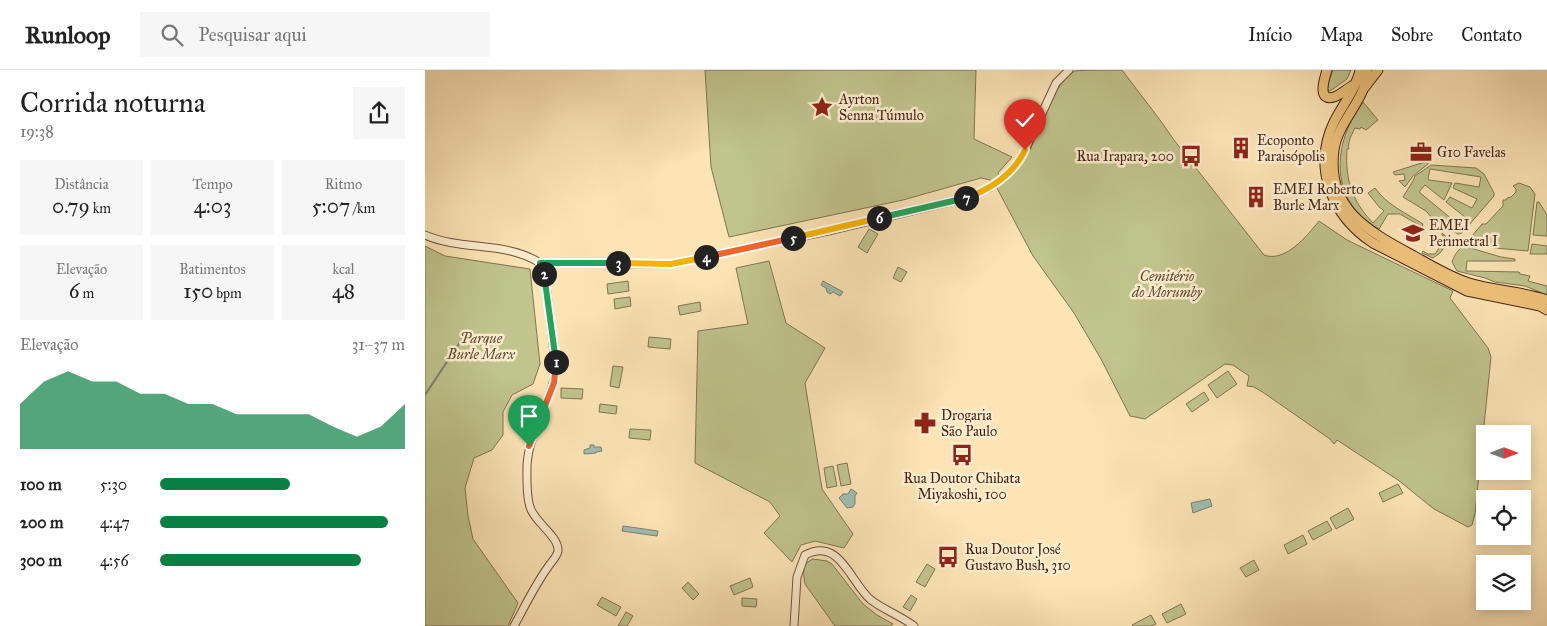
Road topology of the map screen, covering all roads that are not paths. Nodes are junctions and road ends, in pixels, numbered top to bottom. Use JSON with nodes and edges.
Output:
{"nodes":[{"id":1,"x":1069,"y":70,"type":"edge"},
{"id":2,"x":1327,"y":70,"type":"edge"},
{"id":3,"x":1360,"y":70,"type":"edge"},
{"id":4,"x":1367,"y":70,"type":"edge"},
{"id":5,"x":1378,"y":70,"type":"edge"},
{"id":6,"x":1354,"y":85,"type":"junction"},
{"id":7,"x":1362,"y":91,"type":"junction"},
{"id":8,"x":425,"y":236,"type":"edge"},
{"id":9,"x":540,"y":263,"type":"junction"},
{"id":10,"x":1547,"y":300,"type":"edge"},
{"id":11,"x":1547,"y":310,"type":"edge"},
{"id":12,"x":514,"y":626,"type":"edge"},
{"id":13,"x":794,"y":626,"type":"edge"},
{"id":14,"x":914,"y":626,"type":"edge"}],
"edges":[{"from":1,"to":9,"type":"street"},
{"from":2,"to":6,"type":"main road"},
{"from":3,"to":6,"type":"main road"},
{"from":4,"to":7,"type":"main road"},
{"from":5,"to":7,"type":"main road"},
{"from":6,"to":11,"type":"main road"},
{"from":7,"to":10,"type":"main road"},
{"from":8,"to":9,"type":"street"},
{"from":9,"to":12,"type":"street"},
{"from":13,"to":14,"type":"street"}]}
